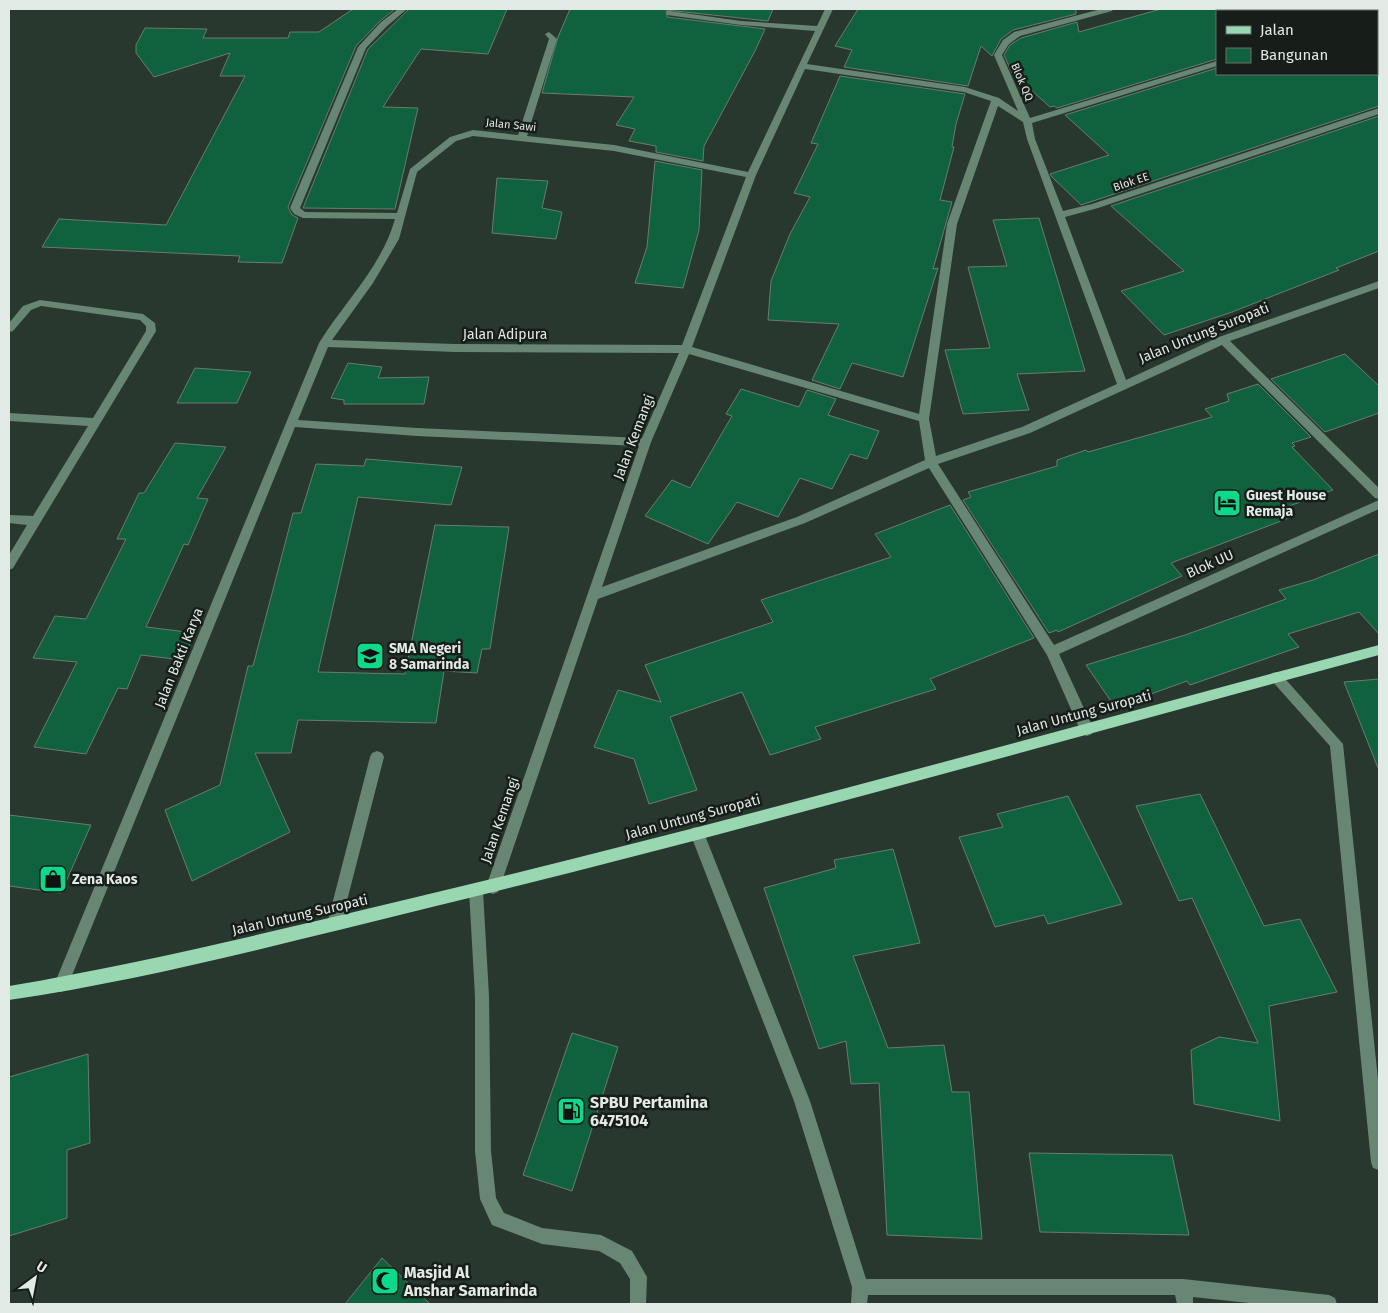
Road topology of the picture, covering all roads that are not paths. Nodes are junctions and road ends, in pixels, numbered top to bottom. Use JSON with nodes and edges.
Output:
{"nodes":[{"id":1,"x":403,"y":9,"type":"edge"},
{"id":2,"x":829,"y":9,"type":"edge"},
{"id":3,"x":1109,"y":9,"type":"edge"},
{"id":4,"x":670,"y":13,"type":"dead end"},
{"id":5,"x":821,"y":30,"type":"junction"},
{"id":6,"x":549,"y":34,"type":"dead end"},
{"id":7,"x":1216,"y":63,"type":"edge"},
{"id":8,"x":801,"y":66,"type":"junction"},
{"id":9,"x":996,"y":100,"type":"junction"},
{"id":10,"x":1379,"y":111,"type":"edge"},
{"id":11,"x":1027,"y":122,"type":"junction"},
{"id":12,"x":522,"y":138,"type":"junction"},
{"id":13,"x":751,"y":175,"type":"junction"},
{"id":14,"x":1060,"y":215,"type":"junction"},
{"id":15,"x":401,"y":216,"type":"junction"},
{"id":16,"x":1379,"y":284,"type":"edge"},
{"id":17,"x":9,"y":329,"type":"edge"},
{"id":18,"x":1223,"y":340,"type":"junction"},
{"id":19,"x":324,"y":343,"type":"junction"},
{"id":20,"x":686,"y":349,"type":"junction"},
{"id":21,"x":1123,"y":385,"type":"junction"},
{"id":22,"x":9,"y":417,"type":"edge"},
{"id":23,"x":924,"y":419,"type":"junction"},
{"id":24,"x":96,"y":422,"type":"junction"},
{"id":25,"x":291,"y":423,"type":"junction"},
{"id":26,"x":646,"y":442,"type":"junction"},
{"id":27,"x":931,"y":462,"type":"junction"},
{"id":28,"x":1379,"y":495,"type":"edge"},
{"id":29,"x":1379,"y":504,"type":"edge"},
{"id":30,"x":9,"y":519,"type":"edge"},
{"id":31,"x":35,"y":521,"type":"junction"},
{"id":32,"x":9,"y":565,"type":"edge"},
{"id":33,"x":592,"y":596,"type":"junction"},
{"id":34,"x":1379,"y":650,"type":"edge"},
{"id":35,"x":1052,"y":652,"type":"junction"},
{"id":36,"x":1276,"y":677,"type":"junction"},
{"id":37,"x":1087,"y":730,"type":"junction"},
{"id":38,"x":377,"y":757,"type":"dead end"},
{"id":39,"x":697,"y":833,"type":"junction"},
{"id":40,"x":493,"y":886,"type":"junction"},
{"id":41,"x":476,"y":891,"type":"junction"},
{"id":42,"x":334,"y":924,"type":"junction"},
{"id":43,"x":61,"y":985,"type":"junction"},
{"id":44,"x":9,"y":994,"type":"edge"},
{"id":45,"x":1379,"y":1162,"type":"edge"},
{"id":46,"x":1183,"y":1287,"type":"junction"},
{"id":47,"x":859,"y":1296,"type":"edge"},
{"id":48,"x":638,"y":1304,"type":"edge"},
{"id":49,"x":1185,"y":1304,"type":"edge"},
{"id":50,"x":1329,"y":1304,"type":"edge"}],
"edges":[{"from":1,"to":15,"type":"street"},
{"from":2,"to":5,"type":"street","name":"Jalan Kemangi"},
{"from":3,"to":11,"type":"street","name":"Blok QQ"},
{"from":4,"to":5,"type":"street"},
{"from":5,"to":8,"type":"street","name":"Jalan Kemangi"},
{"from":6,"to":12,"type":"street"},
{"from":7,"to":11,"type":"street"},
{"from":8,"to":9,"type":"street"},
{"from":8,"to":13,"type":"street","name":"Jalan Kemangi"},
{"from":9,"to":11,"type":"street"},
{"from":9,"to":23,"type":"street"},
{"from":10,"to":14,"type":"street","name":"Blok EE"},
{"from":11,"to":14,"type":"street"},
{"from":12,"to":13,"type":"street","name":"Jalan Sawi"},
{"from":12,"to":15,"type":"street","name":"Jalan Sawi"},
{"from":13,"to":20,"type":"street","name":"Jalan Kemangi"},
{"from":14,"to":21,"type":"street"},
{"from":15,"to":19,"type":"street","name":"Jalan Sawi"},
{"from":16,"to":18,"type":"street","name":"Jalan Untung Suropati"},
{"from":17,"to":24,"type":"street"},
{"from":18,"to":21,"type":"street","name":"Jalan Untung Suropati"},
{"from":18,"to":28,"type":"street"},
{"from":19,"to":20,"type":"street","name":"Jalan Adipura"},
{"from":19,"to":25,"type":"street","name":"Jalan Bakti Karya"},
{"from":20,"to":23,"type":"street","name":"Jalan Adipura"},
{"from":20,"to":26,"type":"street","name":"Jalan Kemangi"},
{"from":21,"to":27,"type":"street","name":"Jalan Untung Suropati"},
{"from":22,"to":24,"type":"street"},
{"from":23,"to":27,"type":"street"},
{"from":24,"to":31,"type":"street"},
{"from":25,"to":26,"type":"street"},
{"from":25,"to":43,"type":"street","name":"Jalan Bakti Karya"},
{"from":26,"to":33,"type":"street","name":"Jalan Kemangi"},
{"from":27,"to":33,"type":"street","name":"Jalan Untung Suropati"},
{"from":27,"to":35,"type":"street"},
{"from":29,"to":35,"type":"street","name":"Blok UU"},
{"from":30,"to":31,"type":"street"},
{"from":31,"to":32,"type":"street"},
{"from":33,"to":40,"type":"street","name":"Jalan Kemangi"},
{"from":34,"to":36,"type":"main road","name":"Jalan Untung Suropati"},
{"from":35,"to":37,"type":"street"},
{"from":36,"to":37,"type":"main road","name":"Jalan Untung Suropati"},
{"from":36,"to":45,"type":"street"},
{"from":37,"to":39,"type":"main road","name":"Jalan Untung Suropati"},
{"from":38,"to":42,"type":"street"},
{"from":39,"to":40,"type":"main road","name":"Jalan Untung Suropati"},
{"from":39,"to":47,"type":"street"},
{"from":40,"to":41,"type":"main road","name":"Jalan Untung Suropati"},
{"from":41,"to":42,"type":"main road","name":"Jalan Untung Suropati"},
{"from":41,"to":48,"type":"street"},
{"from":42,"to":43,"type":"main road","name":"Jalan Untung Suropati"},
{"from":43,"to":44,"type":"main road","name":"Jalan Untung Suropati"},
{"from":46,"to":47,"type":"street"},
{"from":46,"to":49,"type":"street"},
{"from":46,"to":50,"type":"street"}]}
